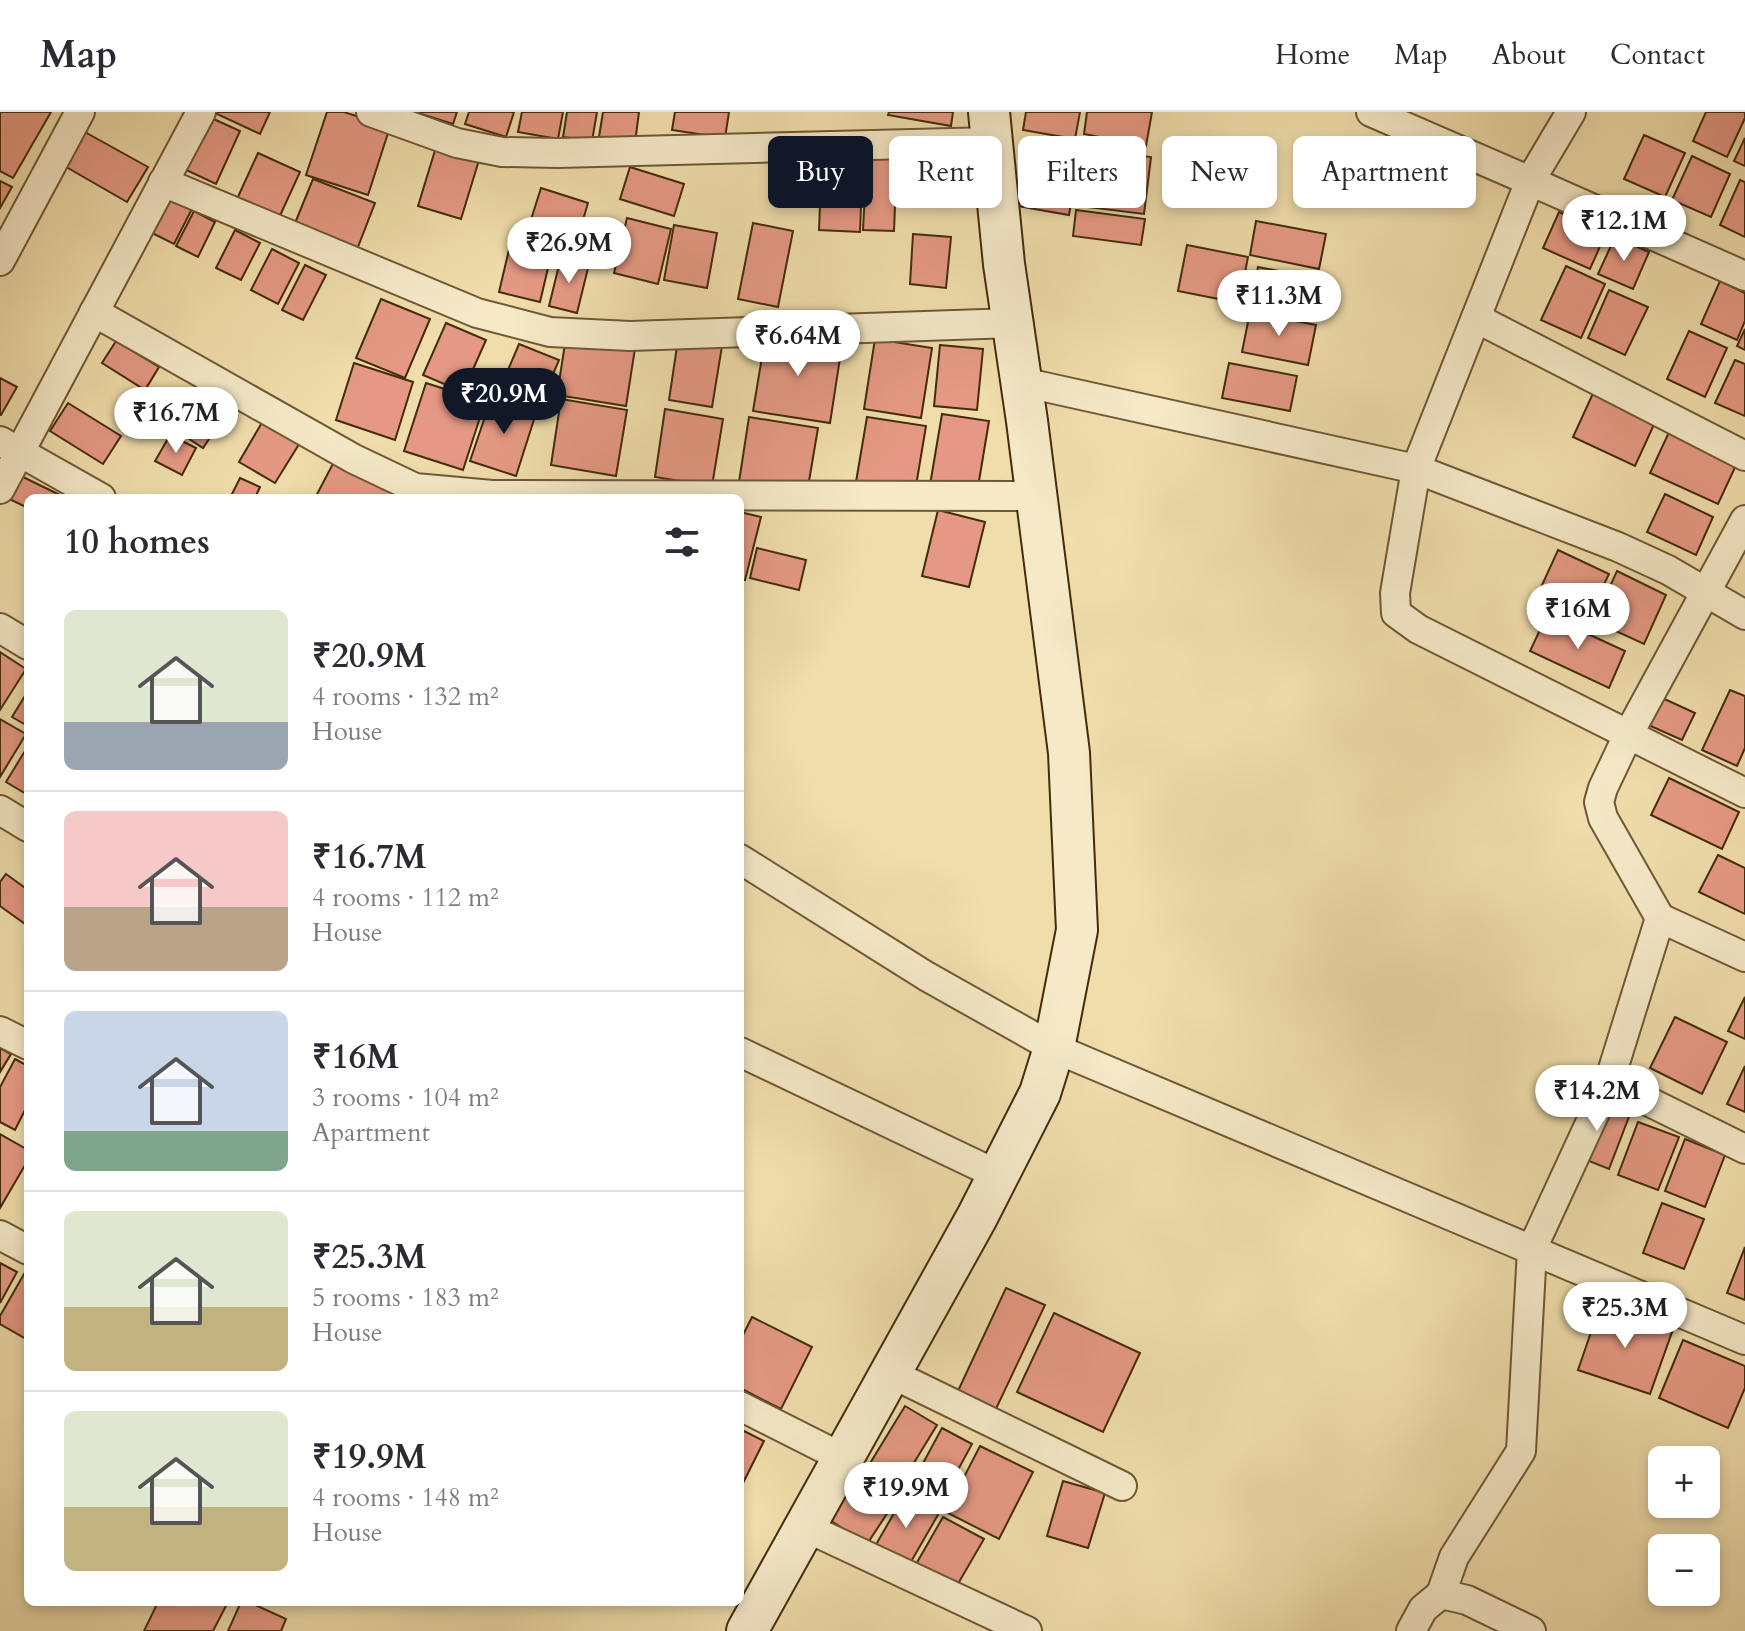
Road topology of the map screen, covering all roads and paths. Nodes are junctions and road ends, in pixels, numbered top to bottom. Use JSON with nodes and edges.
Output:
{"nodes":[{"id":1,"x":80,"y":112,"type":"edge"},
{"id":2,"x":201,"y":112,"type":"edge"},
{"id":3,"x":371,"y":112,"type":"edge"},
{"id":4,"x":1371,"y":112,"type":"edge"},
{"id":5,"x":1571,"y":112,"type":"edge"},
{"id":6,"x":990,"y":127,"type":"edge"},
{"id":7,"x":1530,"y":181,"type":"junction"},
{"id":8,"x":163,"y":182,"type":"junction"},
{"id":9,"x":0,"y":261,"type":"edge"},
{"id":10,"x":1745,"y":276,"type":"edge"},
{"id":11,"x":94,"y":312,"type":"junction"},
{"id":12,"x":1476,"y":318,"type":"junction"},
{"id":13,"x":1013,"y":323,"type":"junction"},
{"id":14,"x":1022,"y":382,"type":"junction"},
{"id":15,"x":10,"y":446,"type":"edge"},
{"id":16,"x":1745,"y":456,"type":"edge"},
{"id":17,"x":1416,"y":469,"type":"junction"},
{"id":18,"x":0,"y":489,"type":"edge"},
{"id":19,"x":94,"y":494,"type":"edge"},
{"id":20,"x":481,"y":494,"type":"edge"},
{"id":21,"x":744,"y":495,"type":"edge"},
{"id":22,"x":1037,"y":496,"type":"junction"},
{"id":23,"x":1745,"y":520,"type":"edge"},
{"id":24,"x":1705,"y":591,"type":"junction"},
{"id":25,"x":1745,"y":615,"type":"edge"},
{"id":26,"x":0,"y":628,"type":"edge"},
{"id":27,"x":24,"y":643,"type":"edge"},
{"id":28,"x":1629,"y":733,"type":"junction"},
{"id":29,"x":1745,"y":793,"type":"edge"},
{"id":30,"x":0,"y":810,"type":"edge"},
{"id":31,"x":24,"y":825,"type":"edge"},
{"id":32,"x":744,"y":862,"type":"edge"},
{"id":33,"x":1660,"y":918,"type":"junction"},
{"id":34,"x":1745,"y":957,"type":"edge"},
{"id":35,"x":0,"y":1031,"type":"edge"},
{"id":36,"x":24,"y":1043,"type":"edge"},
{"id":37,"x":1054,"y":1048,"type":"junction"},
{"id":38,"x":744,"y":1054,"type":"edge"},
{"id":39,"x":1609,"y":1082,"type":"junction"},
{"id":40,"x":1745,"y":1149,"type":"edge"},
{"id":41,"x":998,"y":1175,"type":"junction"},
{"id":42,"x":0,"y":1235,"type":"edge"},
{"id":43,"x":24,"y":1248,"type":"edge"},
{"id":44,"x":1532,"y":1249,"type":"junction"},
{"id":45,"x":1745,"y":1340,"type":"edge"},
{"id":46,"x":890,"y":1373,"type":"junction"},
{"id":47,"x":744,"y":1408,"type":"edge"},
{"id":48,"x":843,"y":1458,"type":"junction"},
{"id":49,"x":1122,"y":1486,"type":"dead end"},
{"id":50,"x":805,"y":1527,"type":"junction"},
{"id":51,"x":1441,"y":1594,"type":"junction"},
{"id":52,"x":1017,"y":1629,"type":"edge"},
{"id":53,"x":747,"y":1631,"type":"edge"},
{"id":54,"x":1411,"y":1631,"type":"edge"},
{"id":55,"x":1531,"y":1631,"type":"edge"}],
"edges":[{"from":1,"to":9,"type":"street"},
{"from":2,"to":8,"type":"street"},
{"from":3,"to":6,"type":"street"},
{"from":4,"to":7,"type":"street"},
{"from":5,"to":7,"type":"street"},
{"from":6,"to":13,"type":"street"},
{"from":7,"to":10,"type":"street"},
{"from":7,"to":12,"type":"street"},
{"from":8,"to":11,"type":"street"},
{"from":8,"to":13,"type":"street"},
{"from":11,"to":15,"type":"street"},
{"from":11,"to":20,"type":"street"},
{"from":12,"to":16,"type":"street"},
{"from":12,"to":17,"type":"street"},
{"from":13,"to":14,"type":"street"},
{"from":14,"to":17,"type":"street"},
{"from":14,"to":22,"type":"street"},
{"from":15,"to":18,"type":"street"},
{"from":15,"to":19,"type":"street"},
{"from":17,"to":24,"type":"street"},
{"from":17,"to":28,"type":"street"},
{"from":21,"to":22,"type":"street"},
{"from":22,"to":37,"type":"street"},
{"from":23,"to":24,"type":"street"},
{"from":24,"to":25,"type":"street"},
{"from":24,"to":28,"type":"street"},
{"from":26,"to":27,"type":"street"},
{"from":28,"to":29,"type":"street"},
{"from":28,"to":33,"type":"street"},
{"from":30,"to":31,"type":"street"},
{"from":32,"to":37,"type":"street"},
{"from":33,"to":34,"type":"street"},
{"from":33,"to":39,"type":"street"},
{"from":35,"to":36,"type":"street"},
{"from":37,"to":41,"type":"street"},
{"from":37,"to":44,"type":"street"},
{"from":38,"to":41,"type":"street"},
{"from":39,"to":40,"type":"street"},
{"from":39,"to":44,"type":"street"},
{"from":41,"to":46,"type":"street"},
{"from":42,"to":43,"type":"street"},
{"from":44,"to":45,"type":"street"},
{"from":44,"to":51,"type":"street"},
{"from":46,"to":48,"type":"street"},
{"from":46,"to":49,"type":"street"},
{"from":47,"to":48,"type":"street"},
{"from":48,"to":50,"type":"street"},
{"from":50,"to":52,"type":"street"},
{"from":50,"to":53,"type":"street"},
{"from":51,"to":54,"type":"street"},
{"from":51,"to":55,"type":"street"}]}
